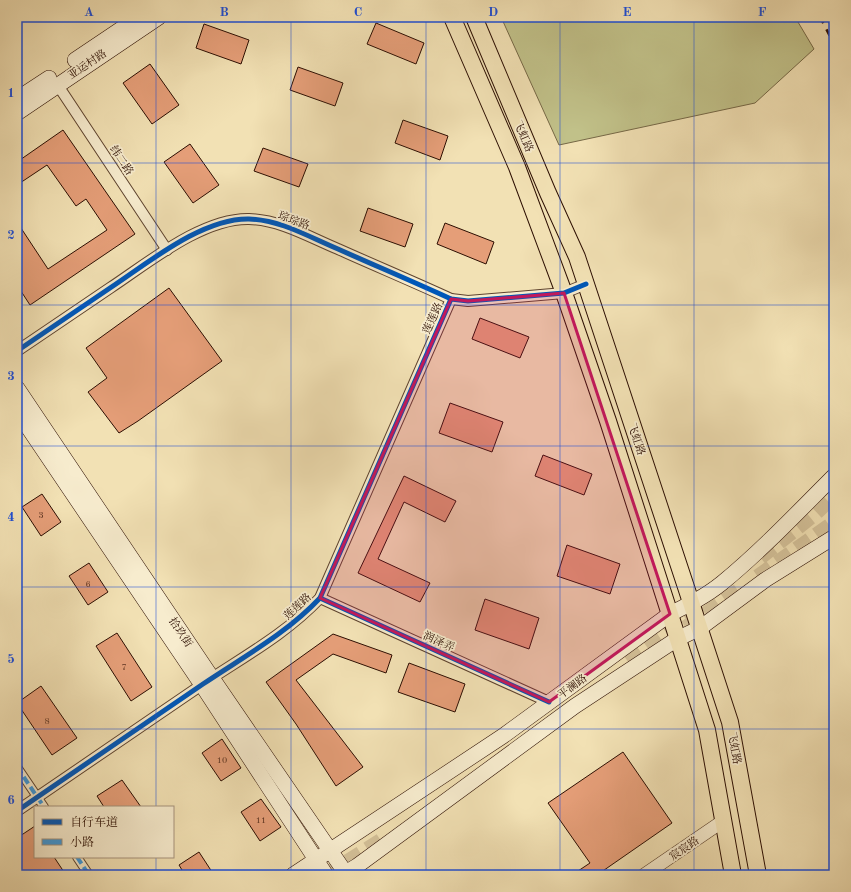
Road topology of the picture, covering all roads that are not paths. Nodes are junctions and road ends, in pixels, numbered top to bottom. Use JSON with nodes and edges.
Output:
{"nodes":[{"id":1,"x":139,"y":17,"type":"edge"},
{"id":2,"x":159,"y":17,"type":"edge"},
{"id":3,"x":452,"y":17,"type":"edge"},
{"id":4,"x":474,"y":17,"type":"edge"},
{"id":5,"x":57,"y":84,"type":"junction"},
{"id":6,"x":17,"y":99,"type":"edge"},
{"id":7,"x":17,"y":113,"type":"edge"},
{"id":8,"x":168,"y":250,"type":"junction"},
{"id":9,"x":586,"y":284,"type":"junction"},
{"id":10,"x":564,"y":293,"type":"junction"},
{"id":11,"x":452,"y":299,"type":"junction"},
{"id":12,"x":17,"y":351,"type":"edge"},
{"id":13,"x":17,"y":388,"type":"edge"},
{"id":14,"x":17,"y":411,"type":"edge"},
{"id":15,"x":834,"y":476,"type":"edge"},
{"id":16,"x":834,"y":537,"type":"edge"},
{"id":17,"x":320,"y":598,"type":"junction"},
{"id":18,"x":692,"y":604,"type":"junction"},
{"id":19,"x":670,"y":614,"type":"junction"},
{"id":20,"x":700,"y":628,"type":"junction"},
{"id":21,"x":677,"y":639,"type":"junction"},
{"id":22,"x":207,"y":682,"type":"junction"},
{"id":23,"x":549,"y":702,"type":"junction"},
{"id":24,"x":17,"y":767,"type":"edge"},
{"id":25,"x":37,"y":797,"type":"junction"},
{"id":26,"x":43,"y":806,"type":"edge"},
{"id":27,"x":17,"y":811,"type":"edge"},
{"id":28,"x":723,"y":821,"type":"junction"},
{"id":29,"x":330,"y":850,"type":"junction"},
{"id":30,"x":78,"y":858,"type":"edge"},
{"id":31,"x":316,"y":860,"type":"junction"},
{"id":32,"x":345,"y":874,"type":"edge"},
{"id":33,"x":89,"y":875,"type":"edge"},
{"id":34,"x":293,"y":875,"type":"edge"},
{"id":35,"x":326,"y":875,"type":"edge"},
{"id":36,"x":644,"y":875,"type":"edge"},
{"id":37,"x":733,"y":875,"type":"edge"},
{"id":38,"x":758,"y":875,"type":"edge"}],
"edges":[{"from":1,"to":6,"type":"main road","name":"亚运村路"},
{"from":2,"to":5,"type":"main road","name":"亚运村路"},
{"from":3,"to":10,"type":"main road","name":"飞虹路"},
{"from":4,"to":9,"type":"main road","name":"飞虹路"},
{"from":5,"to":7,"type":"main road","name":"亚运村路"},
{"from":5,"to":8,"type":"street","name":"纬二路"},
{"from":8,"to":11,"type":"street","name":"琮琮路"},
{"from":8,"to":12,"type":"street","name":"琮琮路"},
{"from":9,"to":10,"type":"street","name":"琮琮路"},
{"from":9,"to":18,"type":"main road","name":"飞虹路"},
{"from":10,"to":11,"type":"street","name":"琮琮路"},
{"from":10,"to":19,"type":"main road","name":"飞虹路"},
{"from":11,"to":17,"type":"street","name":"莲莲路"},
{"from":13,"to":22,"type":"main road","name":"拾玖街"},
{"from":14,"to":22,"type":"main road","name":"拾玖街"},
{"from":15,"to":18,"type":"main road","name":"平澜路"},
{"from":16,"to":20,"type":"main road","name":"平澜路"},
{"from":17,"to":22,"type":"street","name":"莲莲路"},
{"from":17,"to":23,"type":"street","name":"润泽弄"},
{"from":18,"to":19,"type":"main road","name":"平澜路"},
{"from":18,"to":20,"type":"main road","name":"飞虹路"},
{"from":19,"to":21,"type":"main road","name":"飞虹路"},
{"from":19,"to":23,"type":"main road","name":"平澜路"},
{"from":20,"to":21,"type":"main road","name":"平澜路"},
{"from":20,"to":38,"type":"main road","name":"飞虹路"},
{"from":21,"to":28,"type":"main road","name":"飞虹路"},
{"from":21,"to":32,"type":"main road","name":"平澜路"},
{"from":22,"to":25,"type":"street","name":"莲莲路"},
{"from":22,"to":29,"type":"main road","name":"拾玖街"},
{"from":22,"to":31,"type":"main road","name":"拾玖街"},
{"from":23,"to":29,"type":"main road","name":"平澜路"},
{"from":24,"to":25,"type":"street"},
{"from":25,"to":26,"type":"street"},
{"from":25,"to":27,"type":"street","name":"莲莲路"},
{"from":28,"to":36,"type":"street","name":"宸宸路"},
{"from":28,"to":37,"type":"main road","name":"飞虹路"},
{"from":29,"to":31,"type":"main road","name":"平澜路"},
{"from":29,"to":32,"type":"main road","name":"拾玖街"},
{"from":30,"to":33,"type":"street"},
{"from":31,"to":34,"type":"main road","name":"平澜路"},
{"from":31,"to":35,"type":"main road","name":"拾玖街"}]}
